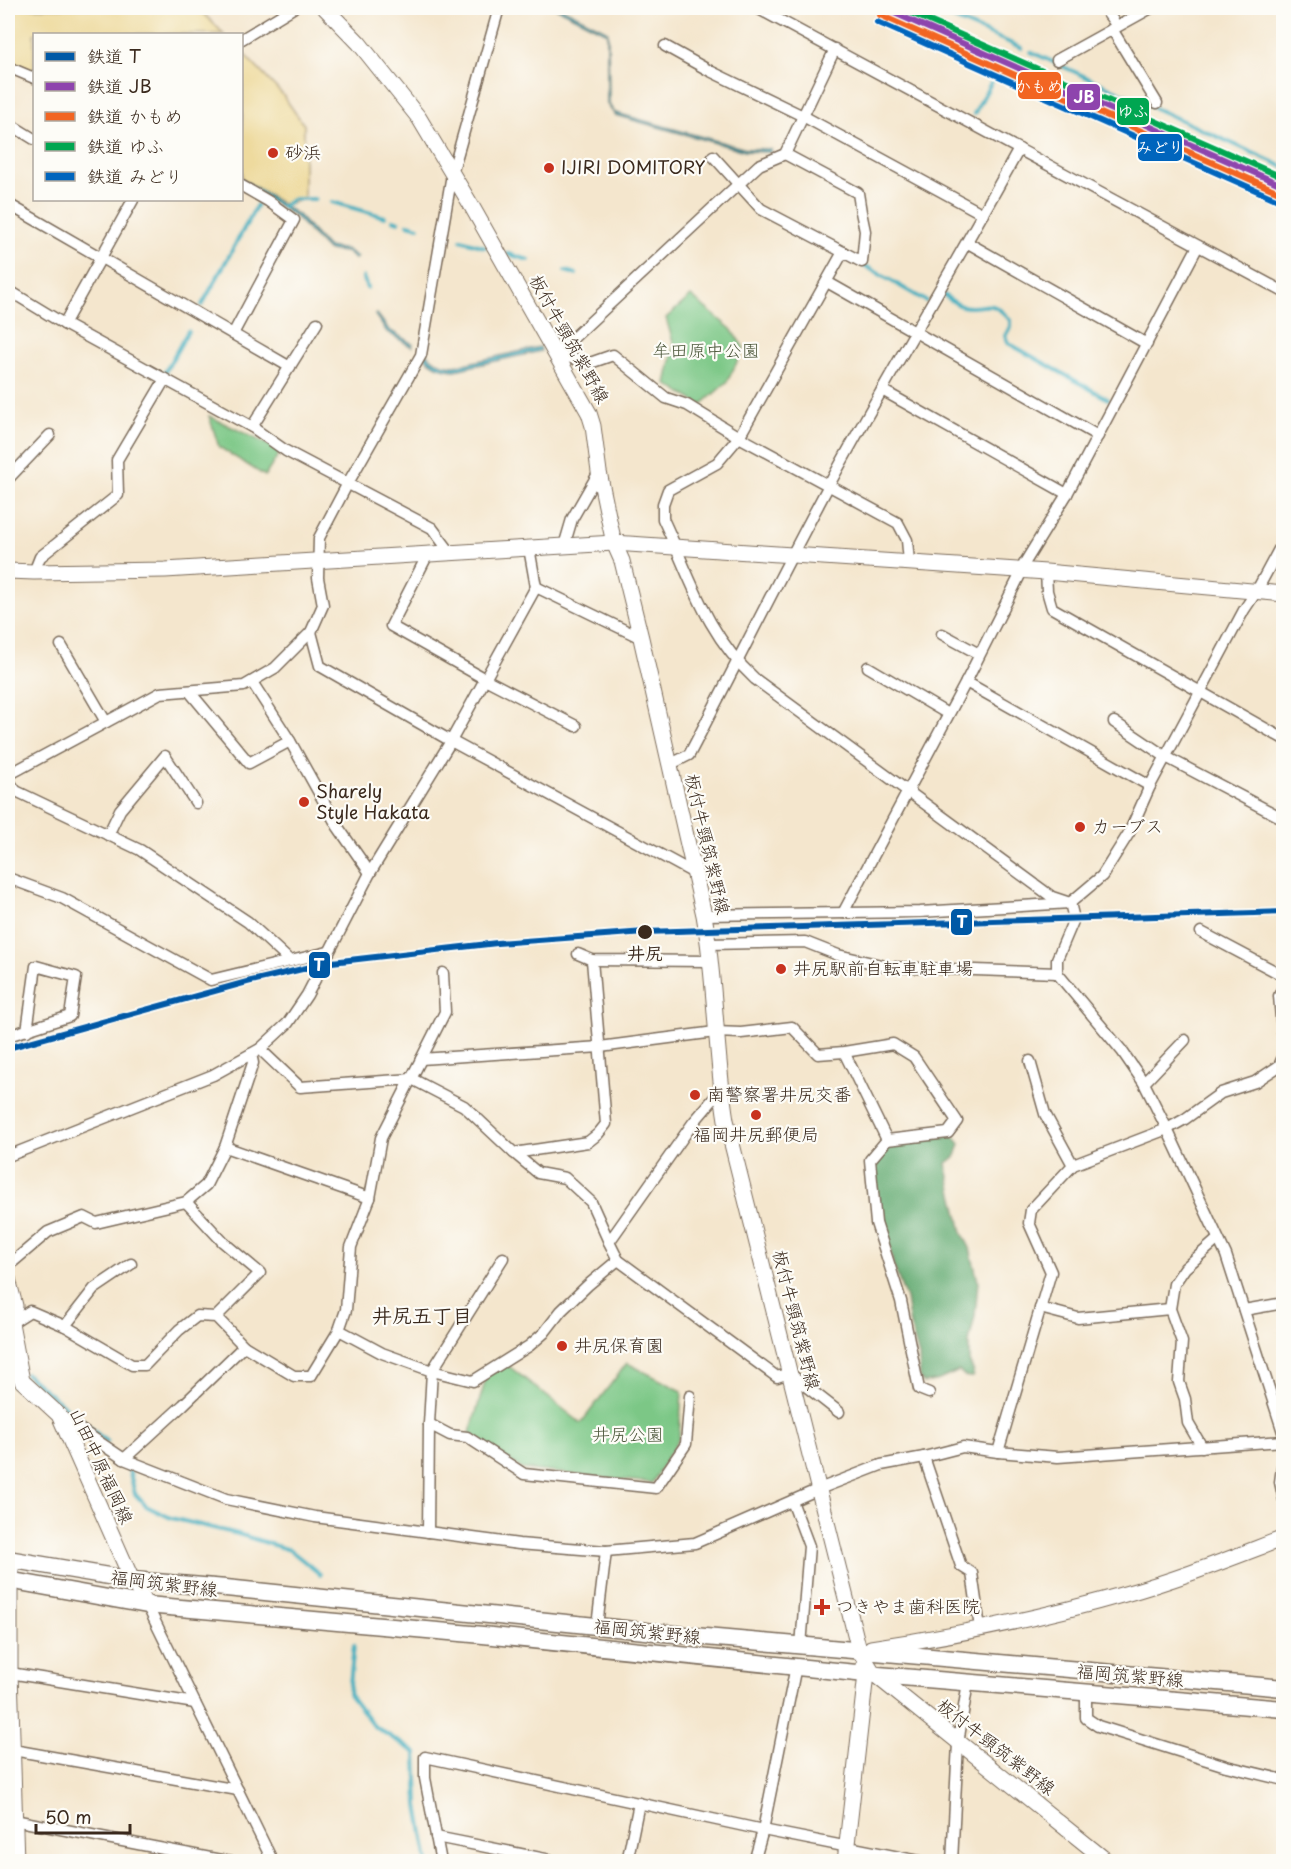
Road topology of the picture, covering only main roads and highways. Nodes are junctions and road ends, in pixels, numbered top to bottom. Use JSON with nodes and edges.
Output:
{"nodes":[{"id":1,"x":325,"y":8,"type":"edge"},
{"id":2,"x":614,"y":543,"type":"junction"},
{"id":3,"x":8,"y":571,"type":"edge"},
{"id":4,"x":1284,"y":594,"type":"edge"},
{"id":5,"x":8,"y":1279,"type":"edge"},
{"id":6,"x":11,"y":1302,"type":"edge"},
{"id":7,"x":9,"y":1324,"type":"edge"},
{"id":8,"x":17,"y":1372,"type":"edge"},
{"id":9,"x":1284,"y":1538,"type":"edge"},
{"id":10,"x":10,"y":1559,"type":"edge"},
{"id":11,"x":132,"y":1580,"type":"junction"},
{"id":12,"x":9,"y":1581,"type":"edge"},
{"id":13,"x":147,"y":1605,"type":"junction"},
{"id":14,"x":859,"y":1650,"type":"junction"},
{"id":15,"x":870,"y":1674,"type":"junction"},
{"id":16,"x":1284,"y":1688,"type":"edge"},
{"id":17,"x":1284,"y":1709,"type":"edge"},
{"id":18,"x":846,"y":1854,"type":"edge"},
{"id":19,"x":16,"y":1862,"type":"edge"},
{"id":20,"x":1108,"y":1862,"type":"edge"}],
"edges":[{"from":1,"to":2,"type":"main road","name":"板付牛頸筑紫野線"},
{"from":2,"to":3,"type":"main road"},
{"from":2,"to":4,"type":"main road"},
{"from":2,"to":14,"type":"main road","name":"板付牛頸筑紫野線"},
{"from":5,"to":6,"type":"main road","name":"山田中原福岡線"},
{"from":6,"to":7,"type":"main road","name":"山田中原福岡線"},
{"from":7,"to":8,"type":"main road","name":"山田中原福岡線"},
{"from":8,"to":11,"type":"main road","name":"山田中原福岡線"},
{"from":9,"to":14,"type":"main road"},
{"from":10,"to":11,"type":"main road","name":"福岡筑紫野線"},
{"from":10,"to":12,"type":"main road"},
{"from":11,"to":13,"type":"main road","name":"山田中原福岡線"},
{"from":11,"to":14,"type":"main road","name":"福岡筑紫野線"},
{"from":12,"to":13,"type":"main road","name":"福岡筑紫野線"},
{"from":12,"to":19,"type":"main road"},
{"from":13,"to":15,"type":"main road","name":"福岡筑紫野線"},
{"from":14,"to":15,"type":"main road","name":"板付牛頸筑紫野線"},
{"from":14,"to":16,"type":"main road","name":"福岡筑紫野線"},
{"from":15,"to":17,"type":"main road","name":"福岡筑紫野線"},
{"from":15,"to":18,"type":"main road"},
{"from":15,"to":20,"type":"main road","name":"板付牛頸筑紫野線"}]}
